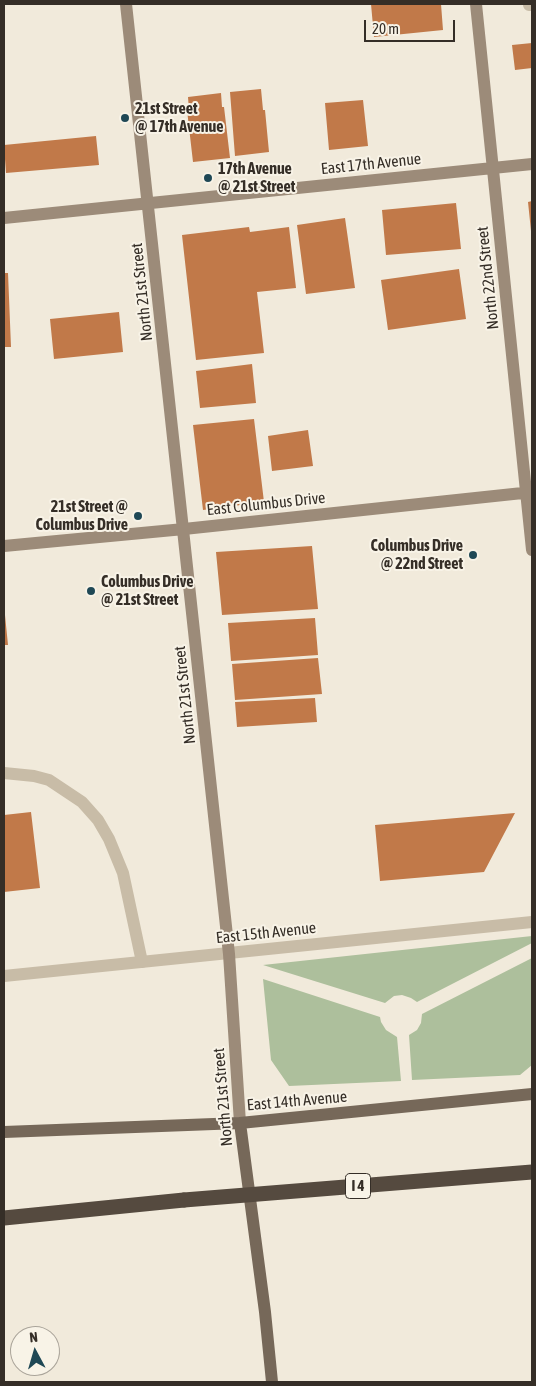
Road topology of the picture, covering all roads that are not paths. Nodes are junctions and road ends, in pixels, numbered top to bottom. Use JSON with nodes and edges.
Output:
{"nodes":[{"id":1,"x":126,"y":4,"type":"edge"},
{"id":2,"x":476,"y":4,"type":"edge"},
{"id":3,"x":532,"y":164,"type":"edge"},
{"id":4,"x":493,"y":168,"type":"junction"},
{"id":5,"x":148,"y":202,"type":"junction"},
{"id":6,"x":4,"y":218,"type":"edge"},
{"id":7,"x":530,"y":492,"type":"edge"},
{"id":8,"x":184,"y":529,"type":"junction"},
{"id":9,"x":4,"y":546,"type":"edge"},
{"id":10,"x":532,"y":550,"type":"edge"},
{"id":11,"x":4,"y":773,"type":"edge"},
{"id":12,"x":532,"y":922,"type":"edge"},
{"id":13,"x":229,"y":954,"type":"junction"},
{"id":14,"x":142,"y":962,"type":"junction"},
{"id":15,"x":4,"y":976,"type":"edge"},
{"id":16,"x":532,"y":1094,"type":"edge"},
{"id":17,"x":240,"y":1122,"type":"junction"},
{"id":18,"x":4,"y":1132,"type":"edge"},
{"id":19,"x":532,"y":1172,"type":"edge"},
{"id":20,"x":4,"y":1218,"type":"edge"},
{"id":21,"x":272,"y":1382,"type":"edge"}],
"edges":[{"from":1,"to":5,"type":"main road","name":"North 21st Street"},
{"from":2,"to":4,"type":"main road","name":"North 22nd Street"},
{"from":3,"to":4,"type":"main road","name":"East 17th Avenue"},
{"from":4,"to":5,"type":"main road","name":"East 17th Avenue"},
{"from":4,"to":7,"type":"main road","name":"North 22nd Street"},
{"from":5,"to":6,"type":"main road","name":"East 17th Avenue"},
{"from":5,"to":8,"type":"main road","name":"North 21st Street"},
{"from":7,"to":8,"type":"main road","name":"East Columbus Drive"},
{"from":7,"to":10,"type":"main road","name":"North 22nd Street"},
{"from":8,"to":9,"type":"main road","name":"East Columbus Drive"},
{"from":8,"to":13,"type":"main road","name":"North 21st Street"},
{"from":11,"to":14,"type":"street"},
{"from":12,"to":13,"type":"street","name":"East 15th Avenue"},
{"from":13,"to":14,"type":"street","name":"East 15th Avenue"},
{"from":13,"to":17,"type":"main road","name":"North 21st Street"},
{"from":14,"to":15,"type":"street","name":"East 15th Avenue"},
{"from":16,"to":17,"type":"main road","name":"East 14th Avenue"},
{"from":17,"to":18,"type":"main road","name":"East 14th Avenue"},
{"from":17,"to":21,"type":"main road","name":"North 21st Street"},
{"from":19,"to":20,"type":"highway","number":"I 4","bridge":true}]}
